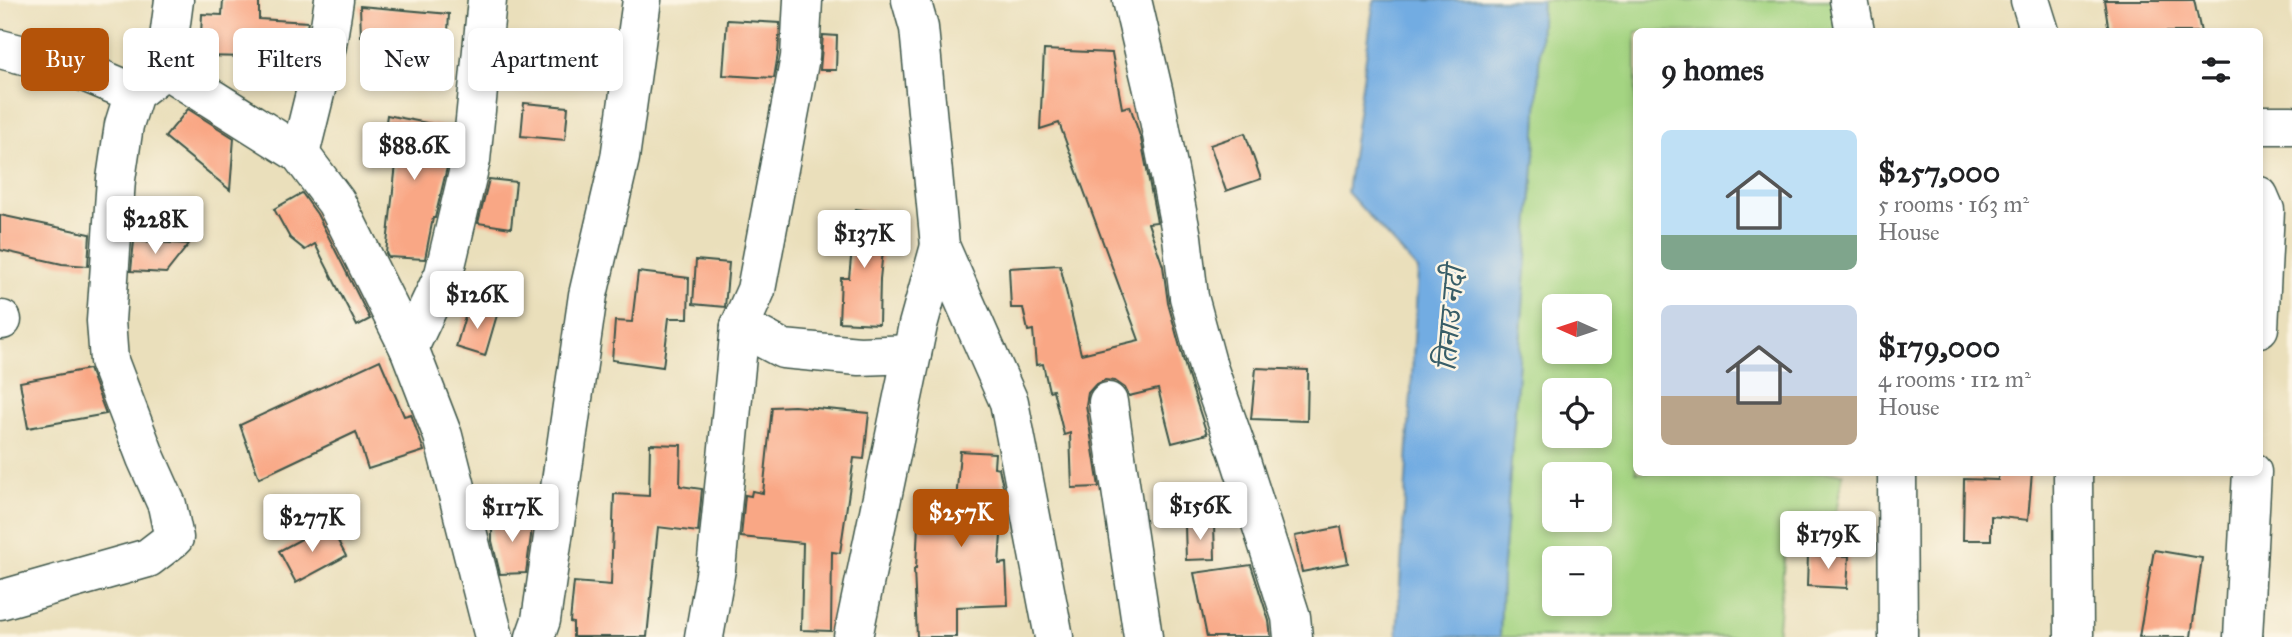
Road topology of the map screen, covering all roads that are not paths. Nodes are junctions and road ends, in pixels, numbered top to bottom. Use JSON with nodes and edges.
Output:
{"nodes":[{"id":1,"x":174,"y":0,"type":"edge"},
{"id":2,"x":334,"y":0,"type":"edge"},
{"id":3,"x":487,"y":0,"type":"edge"},
{"id":4,"x":642,"y":0,"type":"edge"},
{"id":5,"x":803,"y":0,"type":"edge"},
{"id":6,"x":911,"y":0,"type":"edge"},
{"id":7,"x":1132,"y":0,"type":"edge"},
{"id":8,"x":1849,"y":0,"type":"edge"},
{"id":9,"x":2030,"y":0,"type":"edge"},
{"id":10,"x":170,"y":28,"type":"edge"},
{"id":11,"x":1854,"y":28,"type":"edge"},
{"id":12,"x":2038,"y":28,"type":"edge"},
{"id":13,"x":0,"y":48,"type":"edge"},
{"id":14,"x":137,"y":91,"type":"edge"},
{"id":15,"x":200,"y":91,"type":"edge"},
{"id":16,"x":134,"y":93,"type":"junction"},
{"id":17,"x":2263,"y":125,"type":"edge"},
{"id":18,"x":2292,"y":125,"type":"edge"},
{"id":19,"x":300,"y":154,"type":"junction"},
{"id":20,"x":2263,"y":205,"type":"edge"},
{"id":21,"x":940,"y":246,"type":"junction"},
{"id":22,"x":2263,"y":249,"type":"edge"},
{"id":23,"x":740,"y":326,"type":"junction"},
{"id":24,"x":409,"y":348,"type":"junction"},
{"id":25,"x":912,"y":354,"type":"junction"},
{"id":26,"x":1108,"y":401,"type":"dead end"},
{"id":27,"x":1898,"y":476,"type":"edge"},
{"id":28,"x":2073,"y":476,"type":"edge"},
{"id":29,"x":2252,"y":476,"type":"edge"},
{"id":30,"x":0,"y":600,"type":"edge"},
{"id":31,"x":494,"y":637,"type":"edge"},
{"id":32,"x":535,"y":637,"type":"edge"},
{"id":33,"x":704,"y":637,"type":"edge"},
{"id":34,"x":853,"y":637,"type":"edge"},
{"id":35,"x":1054,"y":637,"type":"edge"},
{"id":36,"x":1143,"y":637,"type":"edge"},
{"id":37,"x":1293,"y":637,"type":"edge"},
{"id":38,"x":1898,"y":637,"type":"edge"},
{"id":39,"x":2074,"y":637,"type":"edge"},
{"id":40,"x":2243,"y":637,"type":"edge"}],
"edges":[{"from":1,"to":10,"type":"street"},
{"from":2,"to":19,"type":"street"},
{"from":3,"to":24,"type":"street"},
{"from":4,"to":32,"type":"street"},
{"from":5,"to":23,"type":"street"},
{"from":6,"to":21,"type":"street"},
{"from":7,"to":37,"type":"street"},
{"from":8,"to":11,"type":"street"},
{"from":9,"to":12,"type":"street"},
{"from":13,"to":16,"type":"street"},
{"from":14,"to":16,"type":"street"},
{"from":15,"to":19,"type":"street"},
{"from":16,"to":30,"type":"street"},
{"from":17,"to":18,"type":"street"},
{"from":19,"to":24,"type":"street"},
{"from":20,"to":22,"type":"street"},
{"from":21,"to":25,"type":"street"},
{"from":21,"to":35,"type":"street"},
{"from":23,"to":25,"type":"street"},
{"from":23,"to":33,"type":"street"},
{"from":24,"to":31,"type":"street"},
{"from":25,"to":34,"type":"street"},
{"from":26,"to":36,"type":"street"},
{"from":27,"to":38,"type":"street"},
{"from":28,"to":39,"type":"street"},
{"from":29,"to":40,"type":"street"}]}
